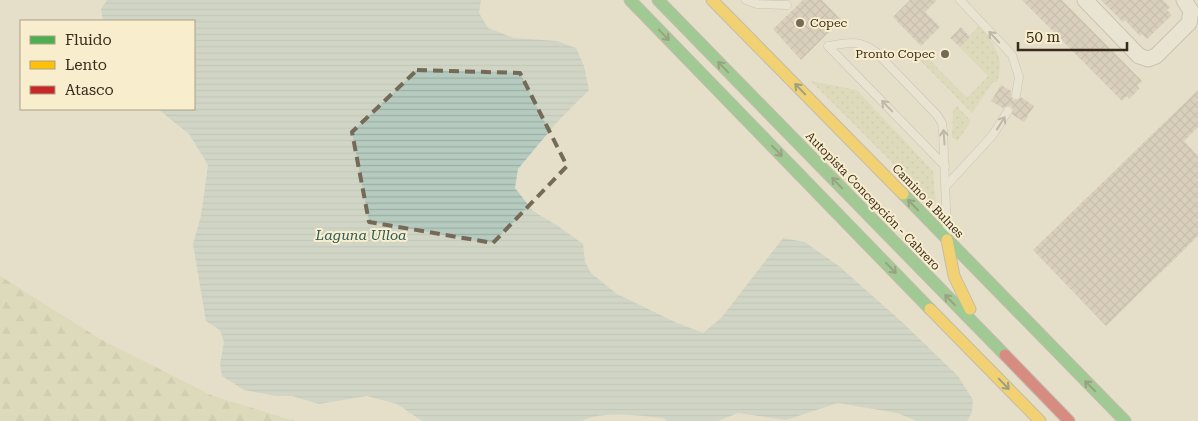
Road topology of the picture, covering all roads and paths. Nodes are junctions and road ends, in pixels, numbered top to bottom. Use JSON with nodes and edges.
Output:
{"nodes":[{"id":1,"x":630,"y":0,"type":"edge"},
{"id":2,"x":658,"y":0,"type":"edge"},
{"id":3,"x":712,"y":0,"type":"edge"},
{"id":4,"x":746,"y":0,"type":"edge"},
{"id":5,"x":960,"y":0,"type":"edge"},
{"id":6,"x":1085,"y":0,"type":"edge"},
{"id":7,"x":1184,"y":0,"type":"edge"},
{"id":8,"x":787,"y":5,"type":"dead end"},
{"id":9,"x":1016,"y":95,"type":"dead end"},
{"id":10,"x":1008,"y":112,"type":"dead end"},
{"id":11,"x":945,"y":166,"type":"junction"},
{"id":12,"x":946,"y":186,"type":"junction"},
{"id":13,"x":947,"y":240,"type":"junction"},
{"id":14,"x":984,"y":334,"type":"junction"},
{"id":15,"x":1040,"y":421,"type":"edge"},
{"id":16,"x":1069,"y":421,"type":"edge"},
{"id":17,"x":1125,"y":421,"type":"edge"}],
"edges":[{"from":1,"to":15,"type":"main road","one_way":true},
{"from":14,"to":2,"type":"main road","name":"Autopista Concepción - Cabrero","one_way":true},
{"from":13,"to":3,"type":"main road","name":"Camino a Bulnes","one_way":true},
{"from":4,"to":8,"type":"lane"},
{"from":9,"to":5,"type":"lane","one_way":true},
{"from":6,"to":7,"type":"street"},
{"from":12,"to":10,"type":"lane","one_way":true},
{"from":11,"to":11,"type":"lane"},
{"from":11,"to":12,"type":"lane"},
{"from":12,"to":13,"type":"lane"},
{"from":13,"to":14,"type":"main road"},
{"from":17,"to":13,"type":"main road","name":"Camino a Bulnes","one_way":true},
{"from":14,"to":16,"type":"main road","name":"Autopista Concepción - Cabrero"}]}
